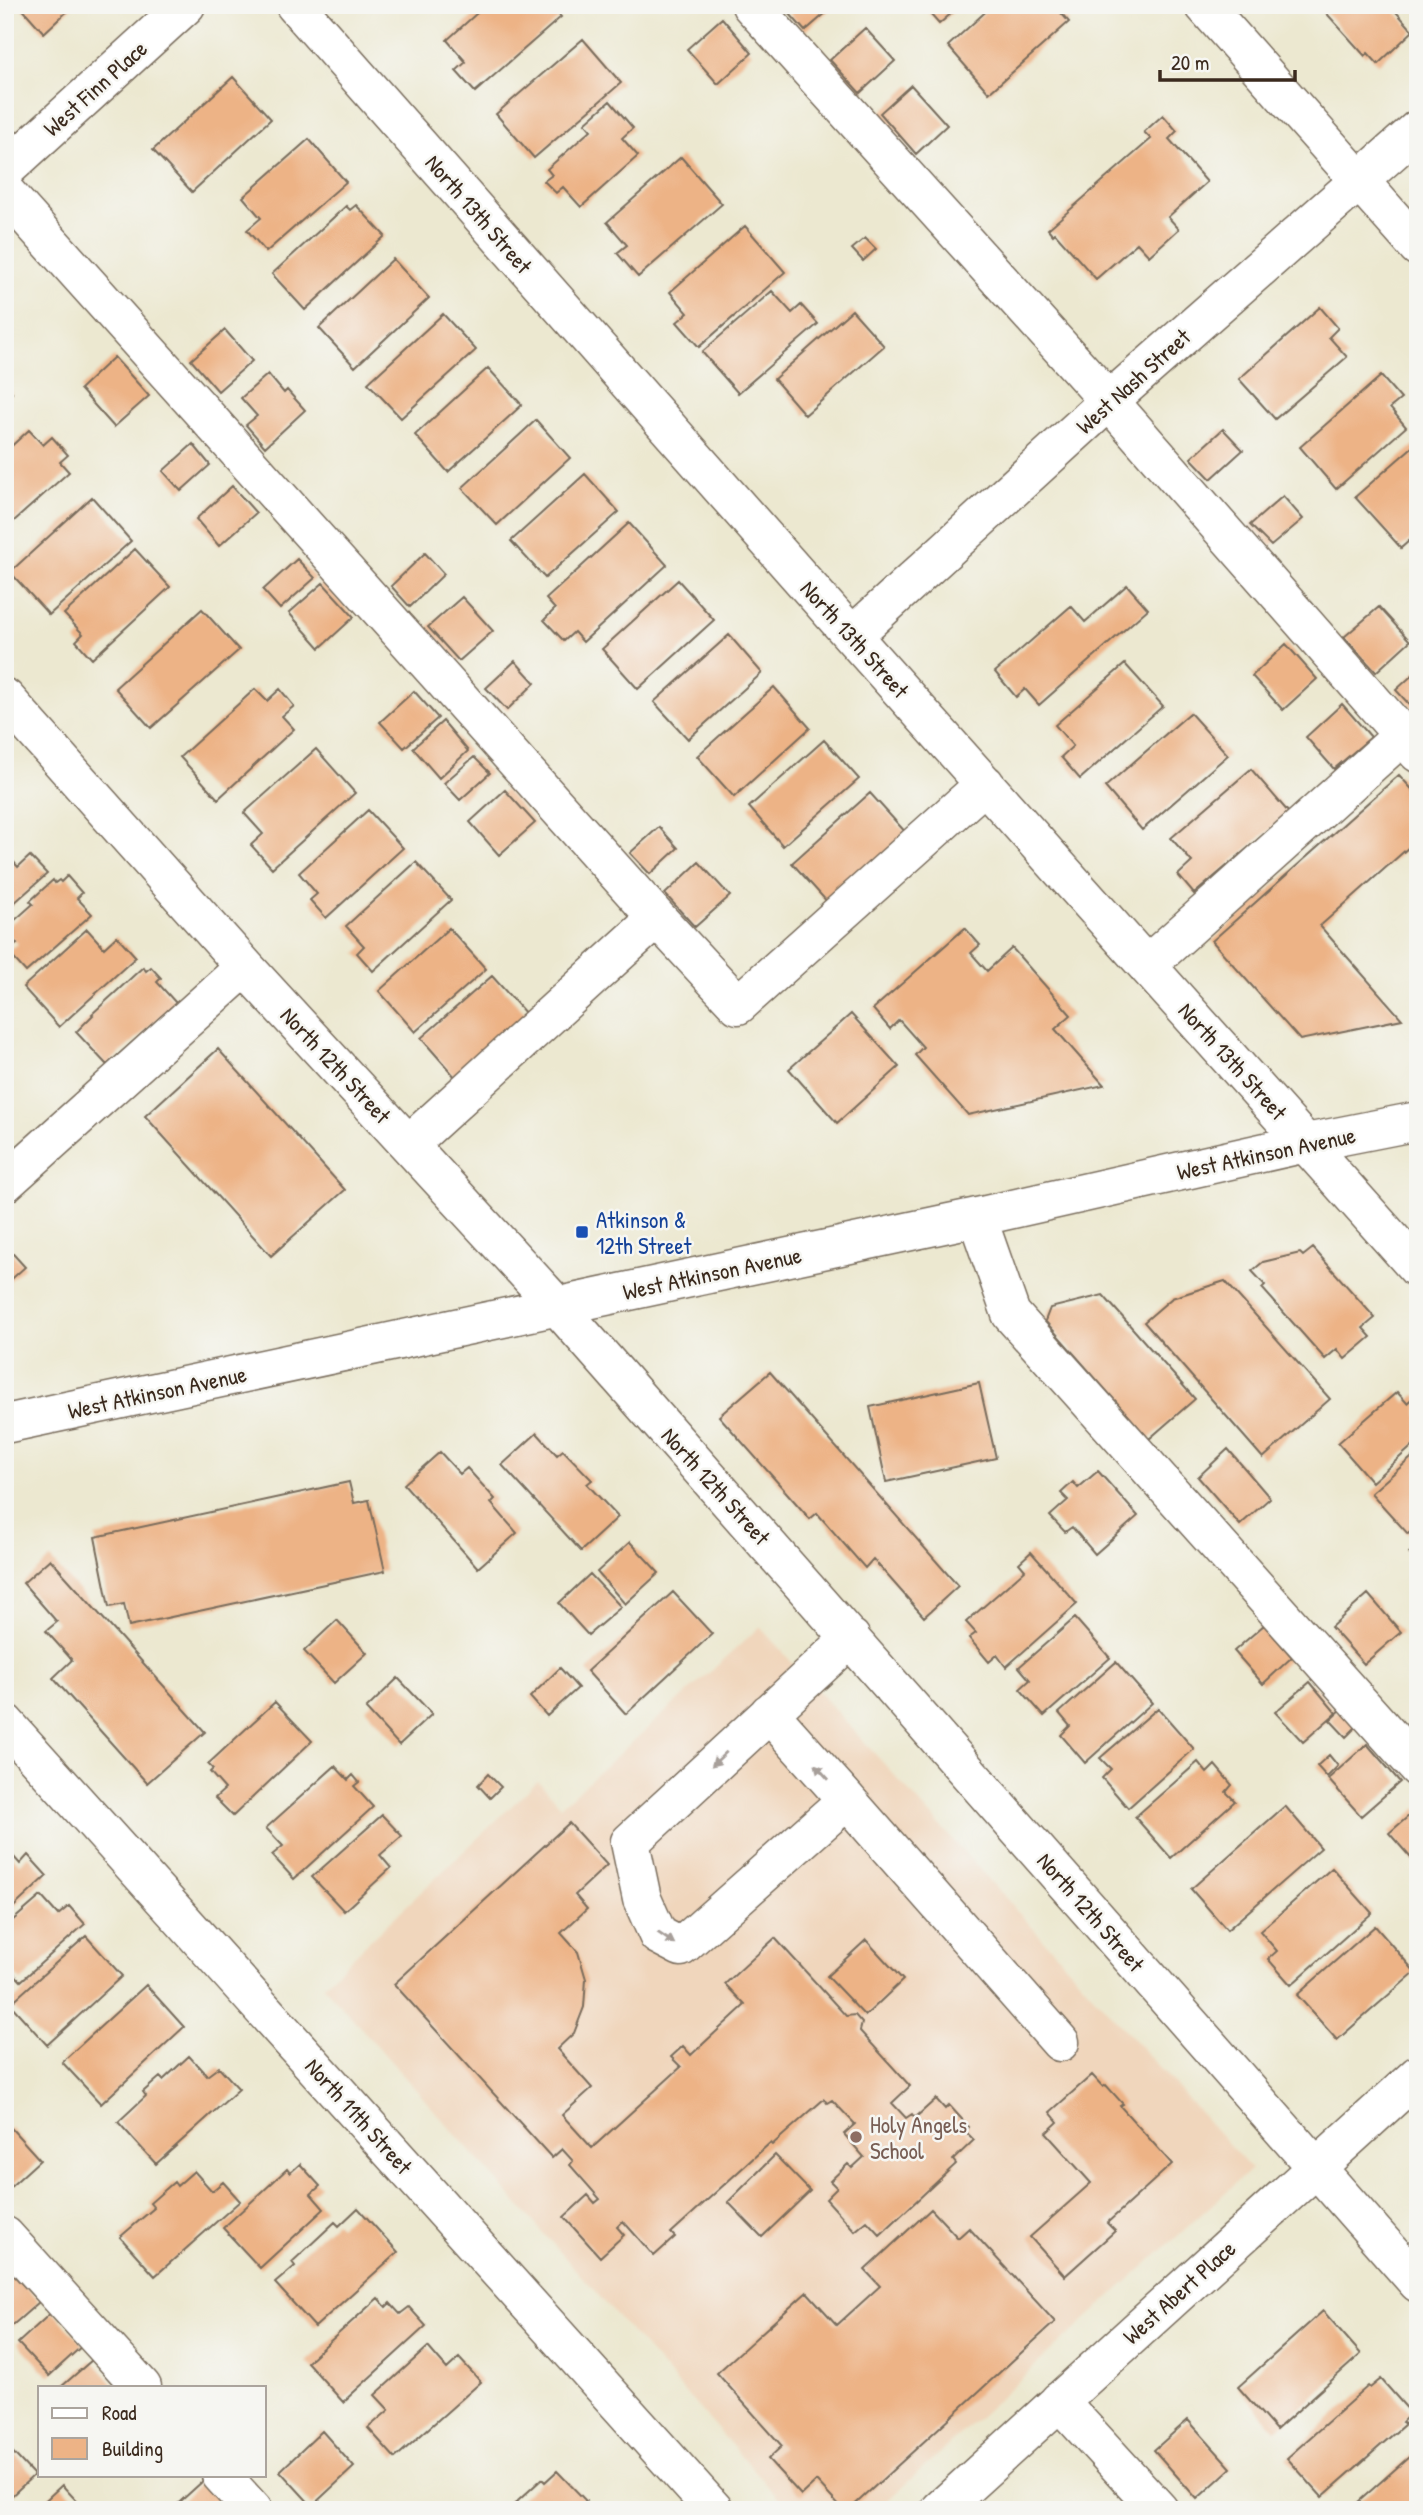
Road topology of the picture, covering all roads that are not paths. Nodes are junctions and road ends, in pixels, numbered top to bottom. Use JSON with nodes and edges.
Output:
{"nodes":[{"id":1,"x":186,"y":5,"type":"edge"},
{"id":2,"x":296,"y":5,"type":"edge"},
{"id":3,"x":751,"y":5,"type":"edge"},
{"id":4,"x":1203,"y":5,"type":"edge"},
{"id":5,"x":1418,"y":129,"type":"edge"},
{"id":6,"x":5,"y":170,"type":"edge"},
{"id":7,"x":1360,"y":181,"type":"junction"},
{"id":8,"x":5,"y":192,"type":"edge"},
{"id":9,"x":1418,"y":247,"type":"edge"},
{"id":10,"x":1109,"y":401,"type":"junction"},
{"id":11,"x":852,"y":636,"type":"junction"},
{"id":12,"x":5,"y":698,"type":"edge"},
{"id":13,"x":1410,"y":744,"type":"edge"},
{"id":14,"x":985,"y":784,"type":"junction"},
{"id":15,"x":657,"y":918,"type":"junction"},
{"id":16,"x":1147,"y":965,"type":"junction"},
{"id":17,"x":245,"y":967,"type":"junction"},
{"id":18,"x":1418,"y":1121,"type":"edge"},
{"id":19,"x":1306,"y":1143,"type":"junction"},
{"id":20,"x":409,"y":1144,"type":"junction"},
{"id":21,"x":5,"y":1183,"type":"edge"},
{"id":22,"x":977,"y":1217,"type":"junction"},
{"id":23,"x":1418,"y":1269,"type":"edge"},
{"id":24,"x":557,"y":1306,"type":"junction"},
{"id":25,"x":5,"y":1424,"type":"edge"},
{"id":26,"x":851,"y":1637,"type":"junction"},
{"id":27,"x":769,"y":1713,"type":"junction"},
{"id":28,"x":5,"y":1723,"type":"edge"},
{"id":29,"x":1418,"y":1768,"type":"edge"},
{"id":30,"x":847,"y":1800,"type":"junction"},
{"id":31,"x":1060,"y":2042,"type":"dead end"},
{"id":32,"x":1418,"y":2075,"type":"edge"},
{"id":33,"x":1315,"y":2168,"type":"junction"},
{"id":34,"x":5,"y":2236,"type":"edge"},
{"id":35,"x":1418,"y":2283,"type":"edge"},
{"id":36,"x":141,"y":2386,"type":"edge"},
{"id":37,"x":1059,"y":2400,"type":"junction"},
{"id":38,"x":223,"y":2476,"type":"edge"},
{"id":39,"x":253,"y":2510,"type":"edge"},
{"id":40,"x":714,"y":2510,"type":"edge"},
{"id":41,"x":940,"y":2510,"type":"edge"},
{"id":42,"x":1159,"y":2510,"type":"edge"}],
"edges":[{"from":1,"to":6,"type":"street","name":"West Finn Place"},
{"from":2,"to":11,"type":"street","name":"North 13th Street"},
{"from":3,"to":10,"type":"street"},
{"from":4,"to":7,"type":"street"},
{"from":5,"to":7,"type":"street","name":"West Nash Street"},
{"from":7,"to":9,"type":"street"},
{"from":7,"to":10,"type":"street","name":"West Nash Street"},
{"from":8,"to":15,"type":"street"},
{"from":10,"to":11,"type":"street","name":"West Nash Street"},
{"from":10,"to":13,"type":"street"},
{"from":11,"to":14,"type":"street","name":"North 13th Street"},
{"from":12,"to":17,"type":"street","name":"North 12th Street"},
{"from":13,"to":16,"type":"street"},
{"from":14,"to":15,"type":"street"},
{"from":14,"to":16,"type":"street","name":"North 13th Street"},
{"from":15,"to":20,"type":"street"},
{"from":16,"to":19,"type":"street","name":"North 13th Street"},
{"from":17,"to":20,"type":"street","name":"North 12th Street"},
{"from":17,"to":21,"type":"street"},
{"from":18,"to":19,"type":"street","name":"West Atkinson Avenue"},
{"from":19,"to":22,"type":"street","name":"West Atkinson Avenue"},
{"from":19,"to":23,"type":"street","name":"North 13th Street"},
{"from":20,"to":24,"type":"street","name":"North 12th Street"},
{"from":22,"to":24,"type":"street","name":"West Atkinson Avenue"},
{"from":22,"to":29,"type":"street"},
{"from":24,"to":25,"type":"street","name":"West Atkinson Avenue"},
{"from":24,"to":26,"type":"street","name":"North 12th Street"},
{"from":26,"to":27,"type":"street"},
{"from":26,"to":33,"type":"street","name":"North 12th Street"},
{"from":30,"to":27,"type":"street","one_way":true},
{"from":27,"to":30,"type":"street","one_way":true},
{"from":28,"to":40,"type":"street","name":"North 11th Street"},
{"from":30,"to":31,"type":"street"},
{"from":32,"to":33,"type":"street","name":"West Abert Place"},
{"from":33,"to":35,"type":"street","name":"North 12th Street"},
{"from":33,"to":37,"type":"street","name":"West Abert Place"},
{"from":34,"to":36,"type":"street"},
{"from":37,"to":41,"type":"street","name":"West Abert Place"},
{"from":37,"to":42,"type":"street"},
{"from":38,"to":39,"type":"street"}]}
